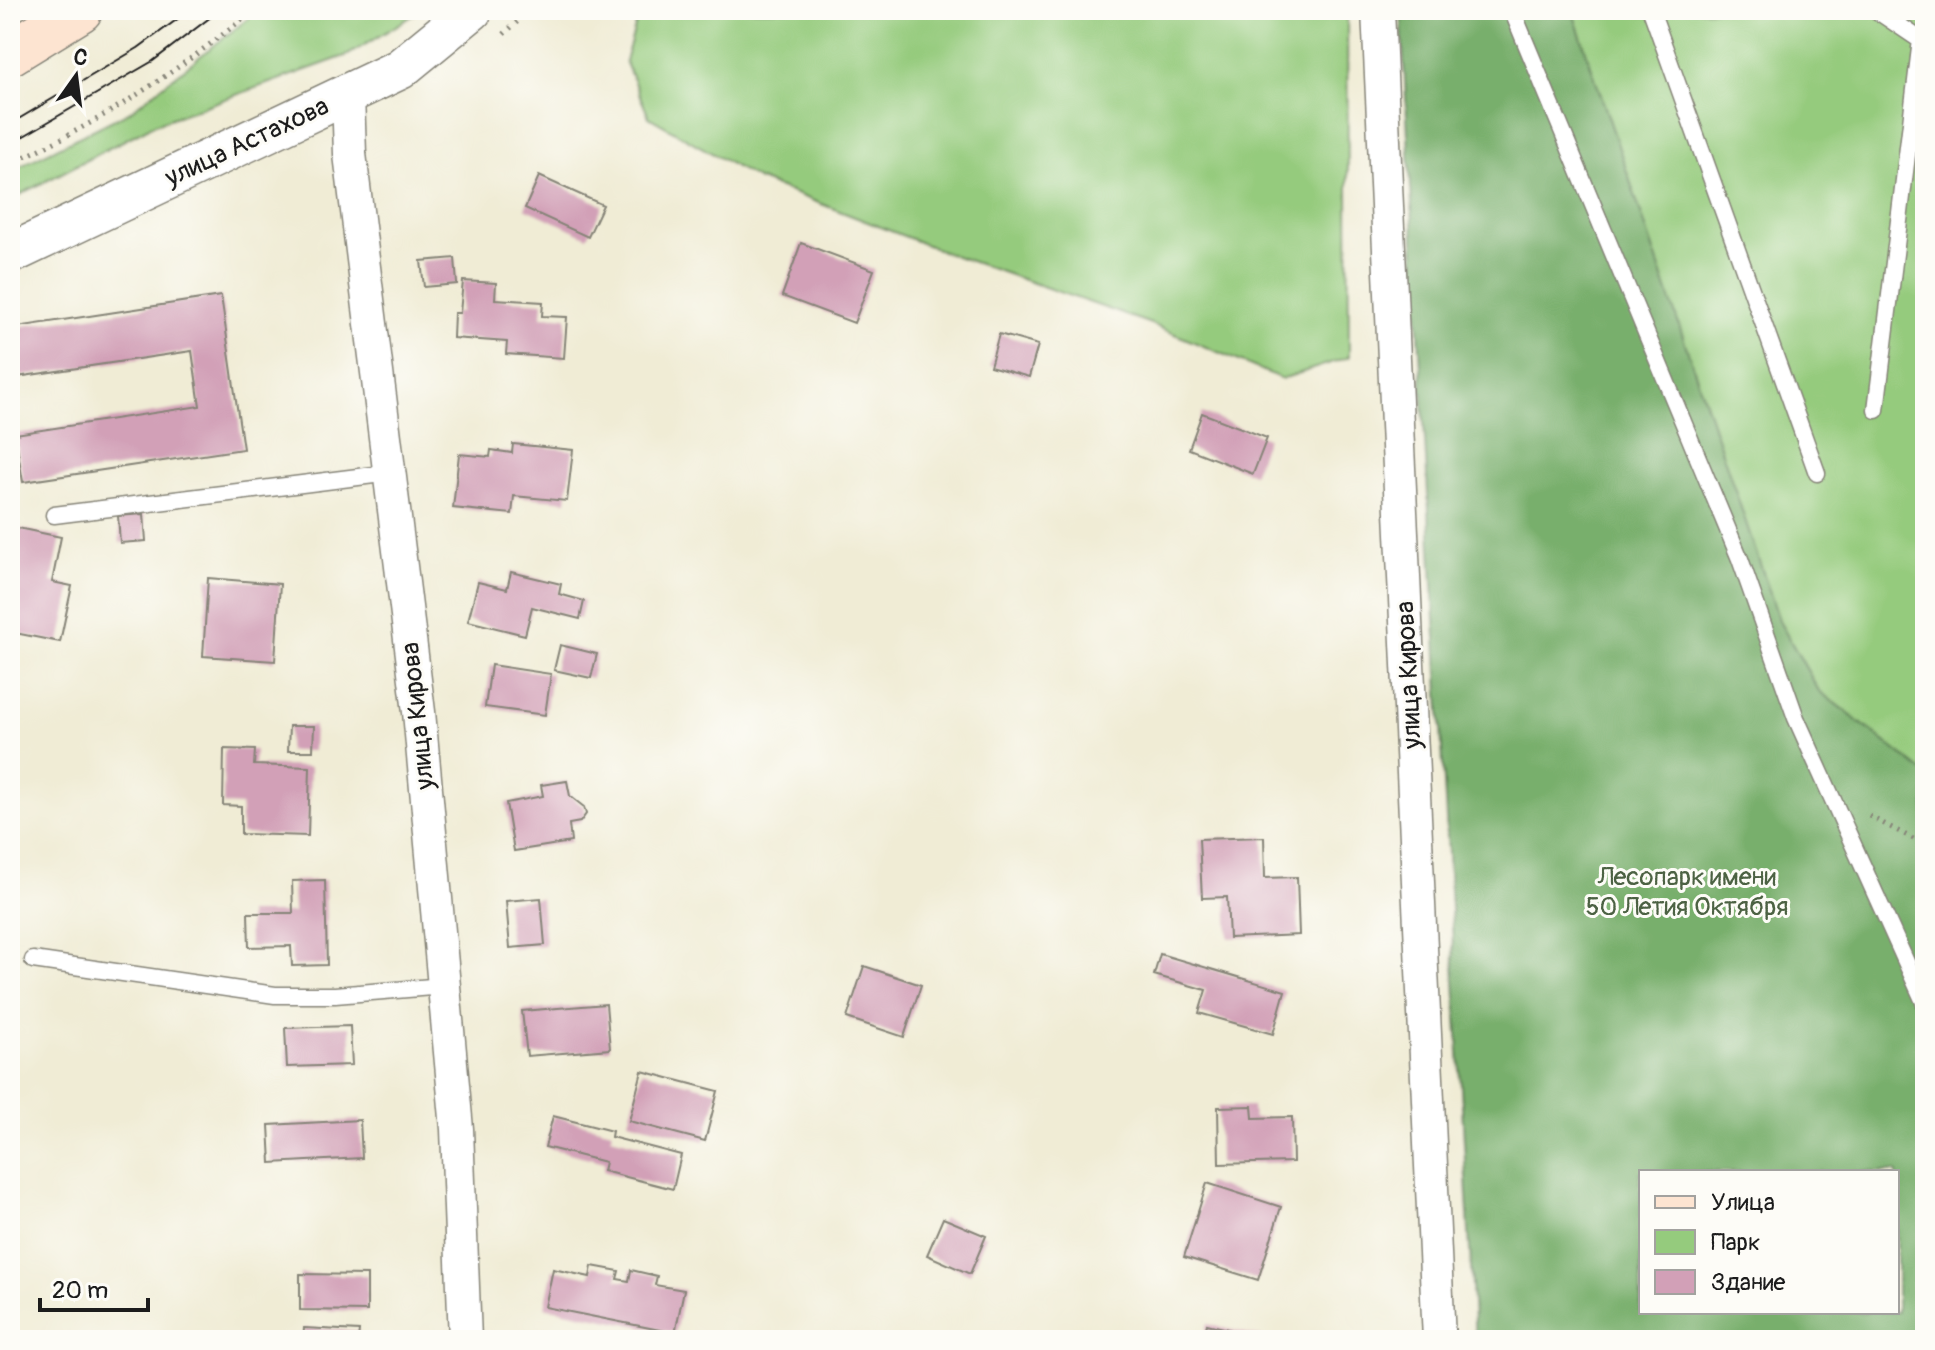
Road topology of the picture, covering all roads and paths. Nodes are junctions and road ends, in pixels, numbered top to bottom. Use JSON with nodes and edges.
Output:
{"nodes":[{"id":1,"x":80,"y":10,"type":"edge"},
{"id":2,"x":254,"y":10,"type":"edge"},
{"id":3,"x":472,"y":10,"type":"edge"},
{"id":4,"x":1378,"y":10,"type":"edge"},
{"id":5,"x":1512,"y":10,"type":"edge"},
{"id":6,"x":1651,"y":10,"type":"edge"},
{"id":7,"x":1876,"y":10,"type":"edge"},
{"id":8,"x":1923,"y":41,"type":"edge"},
{"id":9,"x":10,"y":53,"type":"edge"},
{"id":10,"x":348,"y":95,"type":"junction"},
{"id":11,"x":10,"y":163,"type":"edge"},
{"id":12,"x":10,"y":254,"type":"edge"},
{"id":13,"x":1876,"y":410,"type":"dead end"},
{"id":14,"x":390,"y":473,"type":"junction"},
{"id":15,"x":1817,"y":473,"type":"dead end"},
{"id":16,"x":54,"y":515,"type":"dead end"},
{"id":17,"x":1831,"y":796,"type":"junction"},
{"id":18,"x":1925,"y":845,"type":"edge"},
{"id":19,"x":33,"y":960,"type":"dead end"},
{"id":20,"x":444,"y":986,"type":"junction"},
{"id":21,"x":1925,"y":1004,"type":"edge"},
{"id":22,"x":465,"y":1340,"type":"edge"},
{"id":23,"x":1439,"y":1340,"type":"edge"}],
"edges":[{"from":1,"to":9,"type":"main road"},
{"from":2,"to":11,"type":"path"},
{"from":3,"to":10,"type":"street","name":"улица Астахова"},
{"from":4,"to":23,"type":"street","name":"улица Кирова"},
{"from":5,"to":17,"type":"lane"},
{"from":6,"to":15,"type":"lane"},
{"from":7,"to":8,"type":"lane"},
{"from":8,"to":13,"type":"lane"},
{"from":10,"to":12,"type":"street","name":"улица Астахова"},
{"from":10,"to":14,"type":"street","name":"улица Кирова"},
{"from":14,"to":16,"type":"lane"},
{"from":14,"to":20,"type":"street","name":"улица Кирова"},
{"from":17,"to":18,"type":"path"},
{"from":17,"to":21,"type":"lane"},
{"from":19,"to":20,"type":"lane"},
{"from":20,"to":22,"type":"street","name":"улица Кирова"}]}
